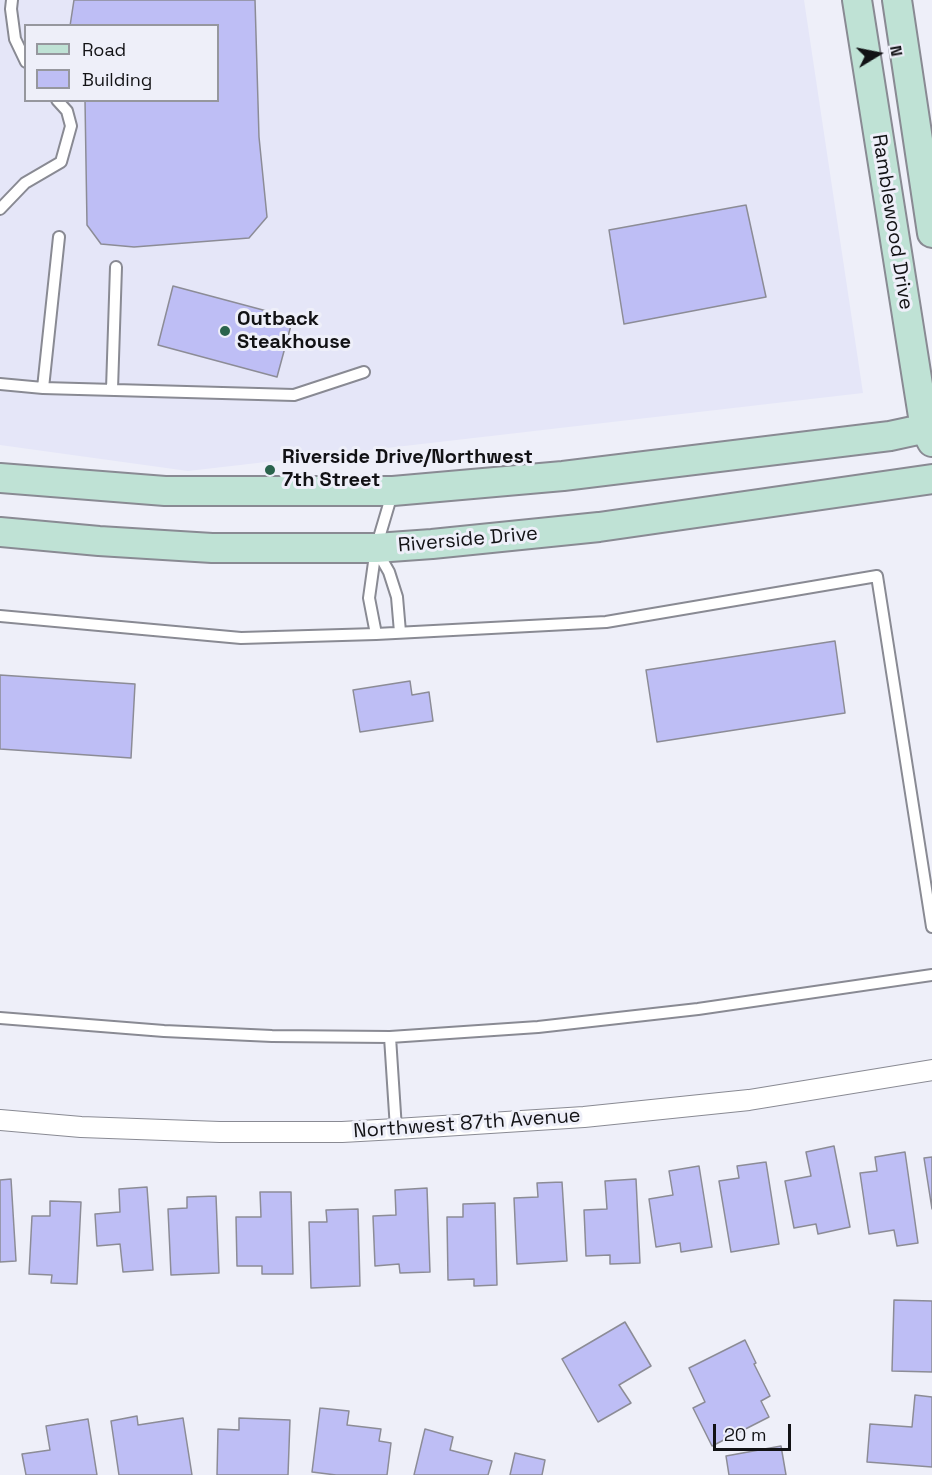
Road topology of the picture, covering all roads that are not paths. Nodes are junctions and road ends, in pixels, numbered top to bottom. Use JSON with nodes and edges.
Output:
{"nodes":[{"id":1,"x":12,"y":0,"type":"edge"},
{"id":2,"x":857,"y":0,"type":"edge"},
{"id":3,"x":897,"y":0,"type":"edge"},
{"id":4,"x":24,"y":58,"type":"edge"},
{"id":5,"x":59,"y":102,"type":"edge"},
{"id":6,"x":0,"y":209,"type":"edge"},
{"id":7,"x":932,"y":233,"type":"edge"},
{"id":8,"x":59,"y":237,"type":"dead end"},
{"id":9,"x":116,"y":267,"type":"dead end"},
{"id":10,"x":364,"y":372,"type":"dead end"},
{"id":11,"x":0,"y":384,"type":"edge"},
{"id":12,"x":43,"y":388,"type":"junction"},
{"id":13,"x":112,"y":389,"type":"junction"},
{"id":14,"x":930,"y":433,"type":"edge"},
{"id":15,"x":0,"y":478,"type":"edge"},
{"id":16,"x":932,"y":478,"type":"edge"},
{"id":17,"x":393,"y":491,"type":"junction"},
{"id":18,"x":0,"y":532,"type":"edge"},
{"id":19,"x":376,"y":548,"type":"junction"},
{"id":20,"x":0,"y":616,"type":"edge"},
{"id":21,"x":400,"y":632,"type":"junction"},
{"id":22,"x":376,"y":634,"type":"junction"},
{"id":23,"x":932,"y":927,"type":"edge"},
{"id":24,"x":932,"y":975,"type":"edge"},
{"id":25,"x":0,"y":1018,"type":"edge"},
{"id":26,"x":390,"y":1037,"type":"junction"},
{"id":27,"x":932,"y":1070,"type":"edge"},
{"id":28,"x":0,"y":1120,"type":"edge"},
{"id":29,"x":396,"y":1129,"type":"junction"}],
"edges":[{"from":1,"to":4,"type":"lane"},
{"from":2,"to":14,"type":"street","name":"Ramblewood Drive"},
{"from":3,"to":7,"type":"street","name":"Ramblewood Drive"},
{"from":5,"to":6,"type":"lane"},
{"from":8,"to":12,"type":"lane"},
{"from":9,"to":13,"type":"lane"},
{"from":10,"to":13,"type":"lane"},
{"from":11,"to":12,"type":"lane"},
{"from":12,"to":13,"type":"lane"},
{"from":14,"to":17,"type":"street"},
{"from":15,"to":17,"type":"street"},
{"from":16,"to":19,"type":"street","name":"Riverside Drive"},
{"from":17,"to":19,"type":"lane"},
{"from":18,"to":19,"type":"street","name":"Riverside Drive"},
{"from":19,"to":21,"type":"lane"},
{"from":19,"to":22,"type":"lane"},
{"from":20,"to":22,"type":"lane"},
{"from":21,"to":22,"type":"lane"},
{"from":21,"to":23,"type":"lane"},
{"from":24,"to":26,"type":"lane"},
{"from":25,"to":26,"type":"lane"},
{"from":26,"to":29,"type":"lane"},
{"from":27,"to":29,"type":"street","name":"Northwest 87th Avenue"},
{"from":28,"to":29,"type":"street","name":"Northwest 87th Avenue"}]}
